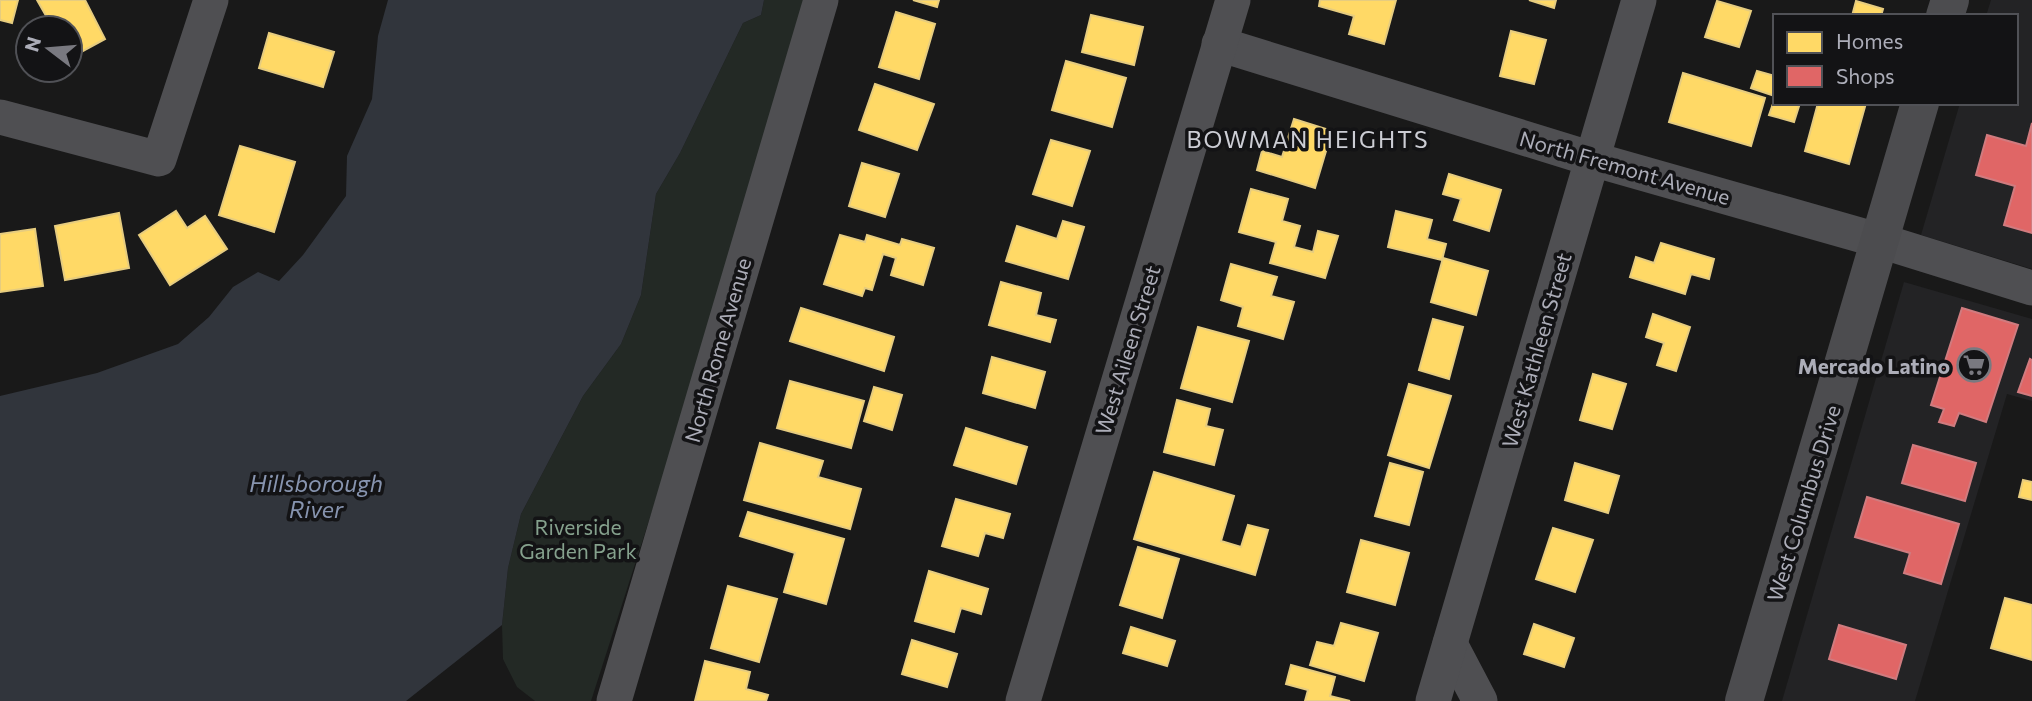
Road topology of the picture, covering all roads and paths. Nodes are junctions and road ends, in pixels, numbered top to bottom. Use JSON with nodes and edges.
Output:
{"nodes":[{"id":1,"x":211,"y":0,"type":"edge"},
{"id":2,"x":821,"y":0,"type":"edge"},
{"id":3,"x":1233,"y":0,"type":"edge"},
{"id":4,"x":1639,"y":0,"type":"edge"},
{"id":5,"x":1219,"y":44,"type":"junction"},
{"id":6,"x":1919,"y":105,"type":"edge"},
{"id":7,"x":0,"y":117,"type":"edge"},
{"id":8,"x":1592,"y":159,"type":"junction"},
{"id":9,"x":1881,"y":241,"type":"junction"},
{"id":10,"x":2032,"y":288,"type":"edge"},
{"id":11,"x":1450,"y":644,"type":"junction"},
{"id":12,"x":614,"y":701,"type":"edge"},
{"id":13,"x":1023,"y":701,"type":"edge"},
{"id":14,"x":1433,"y":701,"type":"edge"},
{"id":15,"x":1480,"y":701,"type":"edge"},
{"id":16,"x":1744,"y":701,"type":"edge"}],
"edges":[{"from":1,"to":7,"type":"street"},
{"from":2,"to":12,"type":"street","name":"North Rome Avenue"},
{"from":3,"to":5,"type":"street","name":"West Aileen Street"},
{"from":4,"to":8,"type":"street","name":"West Kathleen Street"},
{"from":5,"to":8,"type":"street","name":"North Fremont Avenue"},
{"from":5,"to":13,"type":"street","name":"West Aileen Street"},
{"from":6,"to":9,"type":"main road","name":"West Columbus Drive"},
{"from":8,"to":9,"type":"street","name":"North Fremont Avenue"},
{"from":8,"to":11,"type":"street","name":"West Kathleen Street"},
{"from":9,"to":10,"type":"street","name":"North Fremont Avenue"},
{"from":9,"to":16,"type":"main road","name":"West Columbus Drive"},
{"from":11,"to":14,"type":"street","name":"West Kathleen Street"},
{"from":11,"to":15,"type":"street"}]}
